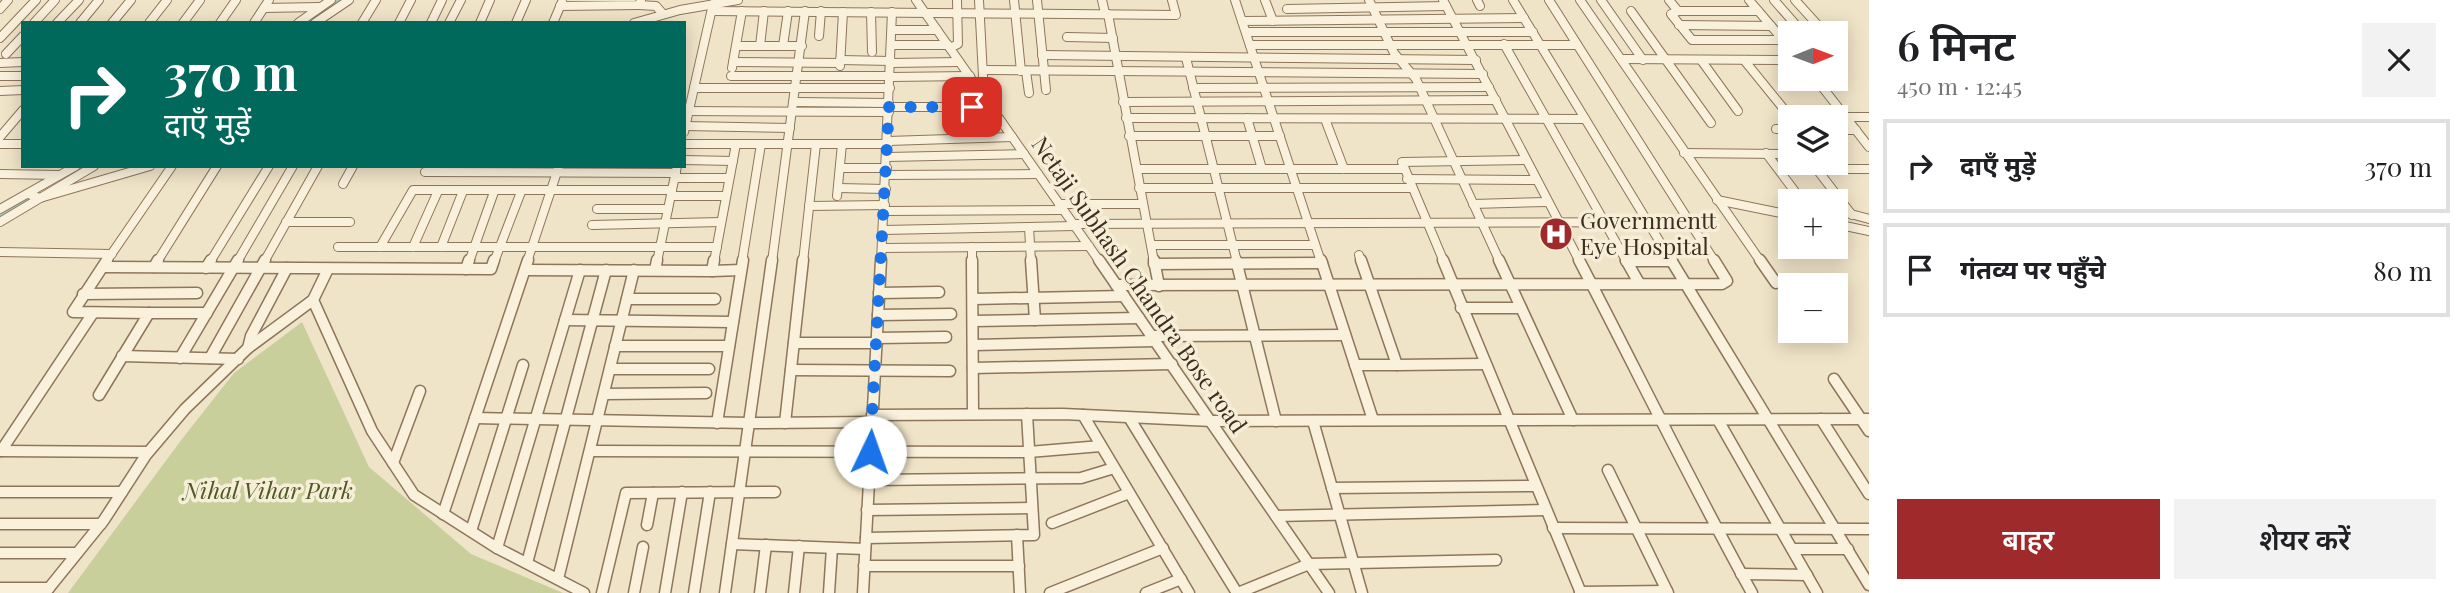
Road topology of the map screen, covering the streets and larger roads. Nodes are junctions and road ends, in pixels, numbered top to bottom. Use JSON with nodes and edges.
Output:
{"nodes":[{"id":1,"x":8,"y":0,"type":"edge"},
{"id":2,"x":36,"y":0,"type":"edge"},
{"id":3,"x":55,"y":0,"type":"edge"},
{"id":4,"x":79,"y":0,"type":"edge"},
{"id":5,"x":99,"y":0,"type":"edge"},
{"id":6,"x":131,"y":0,"type":"edge"},
{"id":7,"x":166,"y":0,"type":"edge"},
{"id":8,"x":200,"y":0,"type":"edge"},
{"id":9,"x":236,"y":0,"type":"edge"},
{"id":10,"x":269,"y":0,"type":"edge"},
{"id":11,"x":299,"y":0,"type":"edge"},
{"id":12,"x":331,"y":0,"type":"edge"},
{"id":13,"x":349,"y":0,"type":"edge"},
{"id":14,"x":376,"y":0,"type":"edge"},
{"id":15,"x":411,"y":0,"type":"edge"},
{"id":16,"x":442,"y":0,"type":"edge"},
{"id":17,"x":461,"y":0,"type":"edge"},
{"id":18,"x":491,"y":0,"type":"edge"},
{"id":19,"x":526,"y":0,"type":"edge"},
{"id":20,"x":682,"y":0,"type":"edge"},
{"id":21,"x":736,"y":0,"type":"edge"},
{"id":22,"x":916,"y":0,"type":"edge"},
{"id":23,"x":935,"y":0,"type":"edge"},
{"id":24,"x":957,"y":0,"type":"edge"},
{"id":25,"x":979,"y":0,"type":"edge"},
{"id":26,"x":1014,"y":0,"type":"edge"},
{"id":27,"x":1037,"y":0,"type":"edge"},
{"id":28,"x":1058,"y":0,"type":"edge"},
{"id":29,"x":1080,"y":0,"type":"edge"},
{"id":30,"x":1102,"y":0,"type":"edge"},
{"id":31,"x":1172,"y":0,"type":"edge"},
{"id":32,"x":1235,"y":0,"type":"edge"},
{"id":33,"x":1265,"y":0,"type":"edge"},
{"id":34,"x":1283,"y":0,"type":"edge"},
{"id":35,"x":1513,"y":0,"type":"edge"},
{"id":36,"x":1549,"y":0,"type":"edge"},
{"id":37,"x":1580,"y":0,"type":"edge"},
{"id":38,"x":1601,"y":0,"type":"edge"},
{"id":39,"x":1669,"y":0,"type":"edge"},
{"id":40,"x":1749,"y":0,"type":"edge"},
{"id":41,"x":1774,"y":0,"type":"edge"},
{"id":42,"x":1795,"y":0,"type":"edge"},
{"id":43,"x":640,"y":2,"type":"edge"},
{"id":44,"x":561,"y":3,"type":"edge"},
{"id":45,"x":703,"y":3,"type":"edge"},
{"id":46,"x":1371,"y":3,"type":"edge"},
{"id":47,"x":1445,"y":3,"type":"edge"},
{"id":48,"x":294,"y":7,"type":"junction"},
{"id":49,"x":320,"y":7,"type":"junction"},
{"id":50,"x":264,"y":8,"type":"junction"},
{"id":51,"x":712,"y":8,"type":"junction"},
{"id":52,"x":0,"y":9,"type":"edge"},
{"id":53,"x":1286,"y":9,"type":"junction"},
{"id":54,"x":680,"y":10,"type":"junction"},
{"id":55,"x":742,"y":11,"type":"junction"},
{"id":56,"x":764,"y":11,"type":"junction"},
{"id":57,"x":788,"y":11,"type":"junction"},
{"id":58,"x":805,"y":11,"type":"junction"},
{"id":59,"x":821,"y":11,"type":"junction"},
{"id":60,"x":1631,"y":11,"type":"dead end"},
{"id":61,"x":1678,"y":11,"type":"junction"},
{"id":62,"x":1758,"y":11,"type":"junction"},
{"id":63,"x":843,"y":12,"type":"junction"},
{"id":64,"x":872,"y":12,"type":"junction"},
{"id":65,"x":892,"y":12,"type":"junction"},
{"id":66,"x":958,"y":12,"type":"junction"},
{"id":67,"x":981,"y":12,"type":"junction"},
{"id":68,"x":1015,"y":12,"type":"junction"},
{"id":69,"x":1038,"y":12,"type":"junction"},
{"id":70,"x":1059,"y":12,"type":"junction"},
{"id":71,"x":925,"y":13,"type":"junction"},
{"id":72,"x":936,"y":13,"type":"junction"},
{"id":73,"x":1082,"y":13,"type":"junction"},
{"id":74,"x":663,"y":14,"type":"junction"},
{"id":75,"x":1107,"y":14,"type":"junction"},
{"id":76,"x":1378,"y":18,"type":"junction"},
{"id":77,"x":1453,"y":18,"type":"junction"},
{"id":78,"x":1524,"y":18,"type":"junction"},
{"id":79,"x":36,"y":21,"type":"edge"},
{"id":80,"x":59,"y":21,"type":"edge"},
{"id":81,"x":82,"y":21,"type":"edge"},
{"id":82,"x":114,"y":21,"type":"edge"},
{"id":83,"x":150,"y":21,"type":"edge"},
{"id":84,"x":184,"y":21,"type":"edge"},
{"id":85,"x":221,"y":21,"type":"edge"},
{"id":86,"x":255,"y":21,"type":"edge"},
{"id":87,"x":301,"y":21,"type":"edge"},
{"id":88,"x":318,"y":21,"type":"edge"},
{"id":89,"x":363,"y":21,"type":"edge"},
{"id":90,"x":400,"y":21,"type":"edge"},
{"id":91,"x":432,"y":21,"type":"edge"},
{"id":92,"x":450,"y":21,"type":"edge"},
{"id":93,"x":481,"y":21,"type":"edge"},
{"id":94,"x":517,"y":21,"type":"edge"},
{"id":95,"x":554,"y":21,"type":"edge"},
{"id":96,"x":640,"y":21,"type":"edge"},
{"id":97,"x":1242,"y":21,"type":"junction"},
{"id":98,"x":1273,"y":21,"type":"junction"},
{"id":99,"x":1291,"y":21,"type":"junction"},
{"id":100,"x":1792,"y":21,"type":"edge"},
{"id":101,"x":1814,"y":21,"type":"edge"},
{"id":102,"x":1679,"y":25,"type":"junction"},
{"id":103,"x":1771,"y":26,"type":"junction"},
{"id":104,"x":892,"y":30,"type":"junction"},
{"id":105,"x":937,"y":30,"type":"junction"},
{"id":106,"x":1246,"y":32,"type":"junction"},
{"id":107,"x":1385,"y":32,"type":"junction"},
{"id":108,"x":1460,"y":32,"type":"junction"},
{"id":109,"x":1533,"y":32,"type":"junction"},
{"id":110,"x":1778,"y":32,"type":"edge"},
{"id":111,"x":819,"y":36,"type":"dead end"},
{"id":112,"x":1067,"y":37,"type":"dead end"},
{"id":113,"x":0,"y":38,"type":"edge"},
{"id":114,"x":1112,"y":38,"type":"junction"},
{"id":115,"x":21,"y":39,"type":"edge"},
{"id":116,"x":1778,"y":40,"type":"edge"},
{"id":117,"x":1467,"y":43,"type":"junction"},
{"id":118,"x":1391,"y":44,"type":"junction"},
{"id":119,"x":1504,"y":44,"type":"junction"},
{"id":120,"x":891,"y":45,"type":"junction"},
{"id":121,"x":1250,"y":45,"type":"junction"},
{"id":122,"x":1541,"y":45,"type":"junction"},
{"id":123,"x":1577,"y":45,"type":"junction"},
{"id":124,"x":736,"y":46,"type":"junction"},
{"id":125,"x":760,"y":46,"type":"junction"},
{"id":126,"x":783,"y":46,"type":"junction"},
{"id":127,"x":802,"y":46,"type":"junction"},
{"id":128,"x":949,"y":47,"type":"junction"},
{"id":129,"x":872,"y":52,"type":"dead end"},
{"id":130,"x":6,"y":54,"type":"dead end"},
{"id":131,"x":1042,"y":55,"type":"junction"},
{"id":132,"x":1116,"y":57,"type":"junction"},
{"id":133,"x":1186,"y":58,"type":"junction"},
{"id":134,"x":1254,"y":58,"type":"junction"},
{"id":135,"x":1398,"y":60,"type":"junction"},
{"id":136,"x":1476,"y":60,"type":"junction"},
{"id":137,"x":1621,"y":60,"type":"junction"},
{"id":138,"x":1643,"y":60,"type":"junction"},
{"id":139,"x":1665,"y":60,"type":"junction"},
{"id":140,"x":1701,"y":60,"type":"junction"},
{"id":141,"x":1744,"y":60,"type":"junction"},
{"id":142,"x":1778,"y":60,"type":"edge"},
{"id":143,"x":21,"y":62,"type":"edge"},
{"id":144,"x":733,"y":62,"type":"junction"},
{"id":145,"x":840,"y":62,"type":"junction"},
{"id":146,"x":891,"y":62,"type":"junction"},
{"id":147,"x":960,"y":62,"type":"junction"},
{"id":148,"x":0,"y":63,"type":"edge"},
{"id":149,"x":800,"y":63,"type":"junction"},
{"id":150,"x":983,"y":70,"type":"junction"},
{"id":151,"x":1023,"y":71,"type":"junction"},
{"id":152,"x":1044,"y":71,"type":"junction"},
{"id":153,"x":1118,"y":72,"type":"junction"},
{"id":154,"x":1189,"y":72,"type":"junction"},
{"id":155,"x":1259,"y":72,"type":"junction"},
{"id":156,"x":1409,"y":74,"type":"junction"},
{"id":157,"x":1483,"y":74,"type":"junction"},
{"id":158,"x":0,"y":76,"type":"edge"},
{"id":159,"x":21,"y":76,"type":"edge"},
{"id":160,"x":731,"y":76,"type":"junction"},
{"id":161,"x":798,"y":76,"type":"junction"},
{"id":162,"x":839,"y":76,"type":"junction"},
{"id":163,"x":970,"y":76,"type":"junction"},
{"id":164,"x":890,"y":77,"type":"junction"},
{"id":165,"x":686,"y":86,"type":"edge"},
{"id":166,"x":695,"y":87,"type":"junction"},
{"id":167,"x":1419,"y":87,"type":"junction"},
{"id":168,"x":1489,"y":87,"type":"junction"},
{"id":169,"x":729,"y":88,"type":"junction"},
{"id":170,"x":890,"y":88,"type":"junction"},
{"id":171,"x":1193,"y":88,"type":"junction"},
{"id":172,"x":1264,"y":88,"type":"junction"},
{"id":173,"x":21,"y":89,"type":"edge"},
{"id":174,"x":795,"y":89,"type":"junction"},
{"id":175,"x":1046,"y":90,"type":"dead end"},
{"id":176,"x":0,"y":91,"type":"edge"},
{"id":177,"x":1825,"y":91,"type":"edge"},
{"id":178,"x":1029,"y":93,"type":"dead end"},
{"id":179,"x":984,"y":97,"type":"junction"},
{"id":180,"x":1496,"y":100,"type":"junction"},
{"id":181,"x":1426,"y":101,"type":"junction"},
{"id":182,"x":1123,"y":102,"type":"junction"},
{"id":183,"x":1197,"y":102,"type":"junction"},
{"id":184,"x":1269,"y":102,"type":"junction"},
{"id":185,"x":1781,"y":105,"type":"edge"},
{"id":186,"x":1837,"y":105,"type":"edge"},
{"id":187,"x":793,"y":107,"type":"junction"},
{"id":188,"x":889,"y":107,"type":"junction"},
{"id":189,"x":991,"y":107,"type":"junction"},
{"id":190,"x":1738,"y":110,"type":"dead end"},
{"id":191,"x":687,"y":111,"type":"edge"},
{"id":192,"x":21,"y":112,"type":"edge"},
{"id":193,"x":1848,"y":117,"type":"edge"},
{"id":194,"x":1869,"y":117,"type":"edge"},
{"id":195,"x":1126,"y":118,"type":"junction"},
{"id":196,"x":1247,"y":118,"type":"junction"},
{"id":197,"x":1274,"y":118,"type":"junction"},
{"id":198,"x":1201,"y":119,"type":"junction"},
{"id":199,"x":1325,"y":119,"type":"junction"},
{"id":200,"x":1545,"y":119,"type":"junction"},
{"id":201,"x":1585,"y":119,"type":"junction"},
{"id":202,"x":1435,"y":120,"type":"junction"},
{"id":203,"x":1506,"y":120,"type":"junction"},
{"id":204,"x":1848,"y":120,"type":"edge"},
{"id":205,"x":1711,"y":123,"type":"dead end"},
{"id":206,"x":790,"y":128,"type":"junction"},
{"id":207,"x":686,"y":129,"type":"edge"},
{"id":208,"x":1848,"y":130,"type":"edge"},
{"id":209,"x":1856,"y":130,"type":"junction"},
{"id":210,"x":1129,"y":136,"type":"junction"},
{"id":211,"x":1205,"y":136,"type":"junction"},
{"id":212,"x":1252,"y":136,"type":"junction"},
{"id":213,"x":1280,"y":136,"type":"junction"},
{"id":214,"x":0,"y":137,"type":"edge"},
{"id":215,"x":1012,"y":137,"type":"junction"},
{"id":216,"x":888,"y":142,"type":"junction"},
{"id":217,"x":0,"y":144,"type":"edge"},
{"id":218,"x":21,"y":144,"type":"edge"},
{"id":219,"x":686,"y":144,"type":"edge"},
{"id":220,"x":736,"y":144,"type":"junction"},
{"id":221,"x":761,"y":144,"type":"junction"},
{"id":222,"x":788,"y":144,"type":"junction"},
{"id":223,"x":816,"y":144,"type":"junction"},
{"id":224,"x":842,"y":144,"type":"junction"},
{"id":225,"x":1869,"y":147,"type":"edge"},
{"id":226,"x":1684,"y":153,"type":"junction"},
{"id":227,"x":1766,"y":153,"type":"junction"},
{"id":228,"x":1024,"y":154,"type":"junction"},
{"id":229,"x":1778,"y":154,"type":"edge"},
{"id":230,"x":887,"y":157,"type":"junction"},
{"id":231,"x":686,"y":160,"type":"edge"},
{"id":232,"x":1453,"y":160,"type":"junction"},
{"id":233,"x":1526,"y":160,"type":"junction"},
{"id":234,"x":733,"y":161,"type":"junction"},
{"id":235,"x":840,"y":167,"type":"junction"},
{"id":236,"x":72,"y":168,"type":"edge"},
{"id":237,"x":90,"y":168,"type":"edge"},
{"id":238,"x":142,"y":168,"type":"edge"},
{"id":239,"x":171,"y":168,"type":"edge"},
{"id":240,"x":216,"y":168,"type":"edge"},
{"id":241,"x":268,"y":168,"type":"edge"},
{"id":242,"x":292,"y":168,"type":"edge"},
{"id":243,"x":317,"y":168,"type":"edge"},
{"id":244,"x":352,"y":168,"type":"edge"},
{"id":245,"x":426,"y":169,"type":"edge"},
{"id":246,"x":1137,"y":169,"type":"junction"},
{"id":247,"x":1213,"y":169,"type":"junction"},
{"id":248,"x":1262,"y":169,"type":"junction"},
{"id":249,"x":1291,"y":169,"type":"junction"},
{"id":250,"x":1344,"y":169,"type":"junction"},
{"id":251,"x":1403,"y":169,"type":"junction"},
{"id":252,"x":1848,"y":169,"type":"edge"},
{"id":253,"x":1869,"y":169,"type":"edge"},
{"id":254,"x":558,"y":170,"type":"edge"},
{"id":255,"x":676,"y":172,"type":"edge"},
{"id":256,"x":887,"y":172,"type":"junction"},
{"id":257,"x":0,"y":174,"type":"edge"},
{"id":258,"x":1038,"y":174,"type":"junction"},
{"id":259,"x":60,"y":175,"type":"junction"},
{"id":260,"x":1821,"y":175,"type":"edge"},
{"id":261,"x":729,"y":178,"type":"junction"},
{"id":262,"x":1462,"y":180,"type":"junction"},
{"id":263,"x":1536,"y":180,"type":"junction"},
{"id":264,"x":1409,"y":183,"type":"junction"},
{"id":265,"x":344,"y":184,"type":"dead end"},
{"id":266,"x":1139,"y":188,"type":"junction"},
{"id":267,"x":1217,"y":188,"type":"junction"},
{"id":268,"x":1297,"y":188,"type":"junction"},
{"id":269,"x":886,"y":189,"type":"junction"},
{"id":270,"x":1793,"y":189,"type":"edge"},
{"id":271,"x":412,"y":190,"type":"junction"},
{"id":272,"x":438,"y":191,"type":"junction"},
{"id":273,"x":463,"y":191,"type":"junction"},
{"id":274,"x":494,"y":192,"type":"junction"},
{"id":275,"x":521,"y":192,"type":"junction"},
{"id":276,"x":551,"y":192,"type":"junction"},
{"id":277,"x":672,"y":193,"type":"junction"},
{"id":278,"x":33,"y":196,"type":"junction"},
{"id":279,"x":726,"y":196,"type":"junction"},
{"id":280,"x":1717,"y":200,"type":"junction"},
{"id":281,"x":1547,"y":202,"type":"junction"},
{"id":282,"x":1142,"y":204,"type":"junction"},
{"id":283,"x":1473,"y":204,"type":"junction"},
{"id":284,"x":809,"y":206,"type":"junction"},
{"id":285,"x":1061,"y":207,"type":"junction"},
{"id":286,"x":884,"y":208,"type":"junction"},
{"id":287,"x":0,"y":209,"type":"edge"},
{"id":288,"x":597,"y":209,"type":"dead end"},
{"id":289,"x":668,"y":209,"type":"junction"},
{"id":290,"x":1778,"y":213,"type":"edge"},
{"id":291,"x":1848,"y":214,"type":"edge"},
{"id":292,"x":1852,"y":215,"type":"junction"},
{"id":293,"x":1869,"y":219,"type":"edge"},
{"id":294,"x":0,"y":222,"type":"edge"},
{"id":295,"x":286,"y":222,"type":"junction"},
{"id":296,"x":350,"y":222,"type":"dead end"},
{"id":297,"x":665,"y":222,"type":"junction"},
{"id":298,"x":721,"y":222,"type":"junction"},
{"id":299,"x":1648,"y":222,"type":"junction"},
{"id":300,"x":1692,"y":222,"type":"junction"},
{"id":301,"x":1426,"y":223,"type":"junction"},
{"id":302,"x":1560,"y":223,"type":"junction"},
{"id":303,"x":1603,"y":223,"type":"junction"},
{"id":304,"x":1146,"y":224,"type":"junction"},
{"id":305,"x":1309,"y":224,"type":"junction"},
{"id":306,"x":592,"y":225,"type":"dead end"},
{"id":307,"x":1074,"y":225,"type":"junction"},
{"id":308,"x":1226,"y":225,"type":"junction"},
{"id":309,"x":1483,"y":225,"type":"junction"},
{"id":310,"x":1029,"y":227,"type":"junction"},
{"id":311,"x":1848,"y":227,"type":"edge"},
{"id":312,"x":883,"y":230,"type":"junction"},
{"id":313,"x":1869,"y":231,"type":"edge"},
{"id":314,"x":1151,"y":245,"type":"junction"},
{"id":315,"x":1231,"y":245,"type":"junction"},
{"id":316,"x":1315,"y":245,"type":"junction"},
{"id":317,"x":660,"y":246,"type":"junction"},
{"id":318,"x":1031,"y":246,"type":"junction"},
{"id":319,"x":1089,"y":246,"type":"junction"},
{"id":320,"x":338,"y":247,"type":"dead end"},
{"id":321,"x":380,"y":247,"type":"junction"},
{"id":322,"x":413,"y":247,"type":"junction"},
{"id":323,"x":441,"y":247,"type":"junction"},
{"id":324,"x":474,"y":247,"type":"junction"},
{"id":325,"x":499,"y":247,"type":"junction"},
{"id":326,"x":533,"y":247,"type":"junction"},
{"id":327,"x":716,"y":247,"type":"junction"},
{"id":328,"x":972,"y":247,"type":"junction"},
{"id":329,"x":882,"y":248,"type":"junction"},
{"id":330,"x":0,"y":253,"type":"edge"},
{"id":331,"x":112,"y":254,"type":"junction"},
{"id":332,"x":1359,"y":255,"type":"dead end"},
{"id":333,"x":1626,"y":261,"type":"junction"},
{"id":334,"x":1672,"y":261,"type":"junction"},
{"id":335,"x":1322,"y":263,"type":"junction"},
{"id":336,"x":1154,"y":264,"type":"junction"},
{"id":337,"x":1236,"y":264,"type":"junction"},
{"id":338,"x":104,"y":267,"type":"junction"},
{"id":339,"x":153,"y":267,"type":"junction"},
{"id":340,"x":206,"y":268,"type":"junction"},
{"id":341,"x":234,"y":268,"type":"junction"},
{"id":342,"x":260,"y":268,"type":"junction"},
{"id":343,"x":287,"y":268,"type":"junction"},
{"id":344,"x":328,"y":268,"type":"junction"},
{"id":345,"x":466,"y":269,"type":"junction"},
{"id":346,"x":525,"y":270,"type":"junction"},
{"id":347,"x":580,"y":270,"type":"junction"},
{"id":348,"x":606,"y":270,"type":"junction"},
{"id":349,"x":634,"y":270,"type":"junction"},
{"id":350,"x":655,"y":270,"type":"junction"},
{"id":351,"x":712,"y":271,"type":"junction"},
{"id":352,"x":741,"y":271,"type":"junction"},
{"id":353,"x":1639,"y":283,"type":"junction"},
{"id":354,"x":1776,"y":283,"type":"dead end"},
{"id":355,"x":1451,"y":284,"type":"junction"},
{"id":356,"x":1510,"y":284,"type":"junction"},
{"id":357,"x":1590,"y":284,"type":"junction"},
{"id":358,"x":1686,"y":284,"type":"junction"},
{"id":359,"x":1116,"y":285,"type":"junction"},
{"id":360,"x":1242,"y":285,"type":"junction"},
{"id":361,"x":1329,"y":285,"type":"junction"},
{"id":362,"x":1370,"y":285,"type":"junction"},
{"id":363,"x":1159,"y":286,"type":"junction"},
{"id":364,"x":939,"y":292,"type":"dead end"},
{"id":365,"x":197,"y":293,"type":"dead end"},
{"id":366,"x":879,"y":293,"type":"junction"},
{"id":367,"x":83,"y":294,"type":"junction"},
{"id":368,"x":1124,"y":296,"type":"junction"},
{"id":369,"x":1034,"y":298,"type":"junction"},
{"id":370,"x":626,"y":299,"type":"junction"},
{"id":371,"x":715,"y":299,"type":"dead end"},
{"id":372,"x":974,"y":299,"type":"junction"},
{"id":373,"x":313,"y":300,"type":"junction"},
{"id":374,"x":1461,"y":308,"type":"junction"},
{"id":375,"x":1521,"y":308,"type":"junction"},
{"id":376,"x":93,"y":313,"type":"junction"},
{"id":377,"x":149,"y":313,"type":"junction"},
{"id":378,"x":207,"y":313,"type":"junction"},
{"id":379,"x":951,"y":314,"type":"dead end"},
{"id":380,"x":878,"y":315,"type":"junction"},
{"id":381,"x":1139,"y":318,"type":"junction"},
{"id":382,"x":565,"y":320,"type":"junction"},
{"id":383,"x":1034,"y":320,"type":"junction"},
{"id":384,"x":974,"y":321,"type":"junction"},
{"id":385,"x":592,"y":322,"type":"junction"},
{"id":386,"x":733,"y":322,"type":"junction"},
{"id":387,"x":621,"y":323,"type":"junction"},
{"id":388,"x":1345,"y":335,"type":"junction"},
{"id":389,"x":1255,"y":336,"type":"junction"},
{"id":390,"x":946,"y":337,"type":"dead end"},
{"id":391,"x":1154,"y":338,"type":"junction"},
{"id":392,"x":877,"y":340,"type":"junction"},
{"id":393,"x":794,"y":343,"type":"junction"},
{"id":394,"x":729,"y":345,"type":"junction"},
{"id":395,"x":974,"y":345,"type":"junction"},
{"id":396,"x":615,"y":346,"type":"junction"},
{"id":397,"x":248,"y":348,"type":"junction"},
{"id":398,"x":122,"y":356,"type":"junction"},
{"id":399,"x":180,"y":358,"type":"junction"},
{"id":400,"x":210,"y":358,"type":"junction"},
{"id":401,"x":238,"y":359,"type":"junction"},
{"id":402,"x":1172,"y":364,"type":"junction"},
{"id":403,"x":523,"y":365,"type":"dead end"},
{"id":404,"x":1355,"y":365,"type":"junction"},
{"id":405,"x":1397,"y":365,"type":"junction"},
{"id":406,"x":1484,"y":365,"type":"junction"},
{"id":407,"x":973,"y":368,"type":"junction"},
{"id":408,"x":610,"y":369,"type":"junction"},
{"id":409,"x":709,"y":369,"type":"dead end"},
{"id":410,"x":791,"y":370,"type":"junction"},
{"id":411,"x":950,"y":371,"type":"dead end"},
{"id":412,"x":875,"y":372,"type":"junction"},
{"id":413,"x":1834,"y":379,"type":"dead end"},
{"id":414,"x":420,"y":391,"type":"dead end"},
{"id":415,"x":706,"y":393,"type":"dead end"},
{"id":416,"x":604,"y":394,"type":"junction"},
{"id":417,"x":99,"y":395,"type":"dead end"},
{"id":418,"x":973,"y":414,"type":"junction"},
{"id":419,"x":1027,"y":414,"type":"junction"},
{"id":420,"x":1083,"y":415,"type":"junction"},
{"id":421,"x":475,"y":418,"type":"junction"},
{"id":422,"x":872,"y":418,"type":"junction"},
{"id":423,"x":505,"y":419,"type":"junction"},
{"id":424,"x":1130,"y":419,"type":"junction"},
{"id":425,"x":1770,"y":419,"type":"junction"},
{"id":426,"x":1822,"y":419,"type":"junction"},
{"id":427,"x":1865,"y":419,"type":"edge"},
{"id":428,"x":535,"y":420,"type":"junction"},
{"id":429,"x":1507,"y":420,"type":"junction"},
{"id":430,"x":1573,"y":420,"type":"junction"},
{"id":431,"x":1662,"y":420,"type":"junction"},
{"id":432,"x":1718,"y":420,"type":"junction"},
{"id":433,"x":566,"y":421,"type":"junction"},
{"id":434,"x":597,"y":421,"type":"junction"},
{"id":435,"x":1212,"y":421,"type":"junction"},
{"id":436,"x":1276,"y":421,"type":"junction"},
{"id":437,"x":1314,"y":421,"type":"junction"},
{"id":438,"x":1373,"y":421,"type":"junction"},
{"id":439,"x":717,"y":423,"type":"junction"},
{"id":440,"x":749,"y":423,"type":"junction"},
{"id":441,"x":785,"y":423,"type":"junction"},
{"id":442,"x":1869,"y":431,"type":"edge"},
{"id":443,"x":1101,"y":446,"type":"junction"},
{"id":444,"x":745,"y":450,"type":"junction"},
{"id":445,"x":0,"y":451,"type":"edge"},
{"id":446,"x":590,"y":451,"type":"junction"},
{"id":447,"x":148,"y":452,"type":"junction"},
{"id":448,"x":870,"y":452,"type":"junction"},
{"id":449,"x":1029,"y":452,"type":"junction"},
{"id":450,"x":393,"y":463,"type":"junction"},
{"id":451,"x":1114,"y":468,"type":"junction"},
{"id":452,"x":1608,"y":470,"type":"dead end"},
{"id":453,"x":1031,"y":479,"type":"junction"},
{"id":454,"x":869,"y":480,"type":"junction"},
{"id":455,"x":1535,"y":486,"type":"junction"},
{"id":456,"x":1332,"y":488,"type":"junction"},
{"id":457,"x":0,"y":492,"type":"edge"},
{"id":458,"x":122,"y":492,"type":"junction"},
{"id":459,"x":682,"y":492,"type":"junction"},
{"id":460,"x":710,"y":492,"type":"junction"},
{"id":461,"x":739,"y":492,"type":"junction"},
{"id":462,"x":775,"y":492,"type":"dead end"},
{"id":463,"x":653,"y":493,"type":"junction"},
{"id":464,"x":1129,"y":493,"type":"junction"},
{"id":465,"x":1869,"y":494,"type":"edge"},
{"id":466,"x":1032,"y":508,"type":"junction"},
{"id":467,"x":867,"y":510,"type":"junction"},
{"id":468,"x":1545,"y":510,"type":"junction"},
{"id":469,"x":443,"y":514,"type":"junction"},
{"id":470,"x":1276,"y":516,"type":"junction"},
{"id":471,"x":1340,"y":516,"type":"junction"},
{"id":472,"x":101,"y":523,"type":"junction"},
{"id":473,"x":1052,"y":523,"type":"dead end"},
{"id":474,"x":0,"y":524,"type":"edge"},
{"id":475,"x":648,"y":526,"type":"dead end"},
{"id":476,"x":1553,"y":528,"type":"junction"},
{"id":477,"x":1636,"y":528,"type":"junction"},
{"id":478,"x":1780,"y":528,"type":"junction"},
{"id":479,"x":1869,"y":529,"type":"edge"},
{"id":480,"x":1716,"y":530,"type":"junction"},
{"id":481,"x":1836,"y":530,"type":"junction"},
{"id":482,"x":471,"y":531,"type":"junction"},
{"id":483,"x":1017,"y":535,"type":"junction"},
{"id":484,"x":866,"y":543,"type":"junction"},
{"id":485,"x":732,"y":544,"type":"junction"},
{"id":486,"x":766,"y":545,"type":"junction"},
{"id":487,"x":799,"y":546,"type":"junction"},
{"id":488,"x":643,"y":547,"type":"dead end"},
{"id":489,"x":497,"y":548,"type":"junction"},
{"id":490,"x":832,"y":548,"type":"junction"},
{"id":491,"x":1163,"y":548,"type":"junction"},
{"id":492,"x":1792,"y":549,"type":"junction"},
{"id":493,"x":1847,"y":549,"type":"junction"},
{"id":494,"x":77,"y":553,"type":"junction"},
{"id":495,"x":0,"y":554,"type":"edge"},
{"id":496,"x":1496,"y":560,"type":"dead end"},
{"id":497,"x":1354,"y":562,"type":"junction"},
{"id":498,"x":527,"y":564,"type":"junction"},
{"id":499,"x":1309,"y":564,"type":"junction"},
{"id":500,"x":864,"y":566,"type":"junction"},
{"id":501,"x":1018,"y":566,"type":"junction"},
{"id":502,"x":1741,"y":574,"type":"junction"},
{"id":503,"x":1807,"y":575,"type":"junction"},
{"id":504,"x":558,"y":579,"type":"junction"},
{"id":505,"x":1181,"y":579,"type":"junction"},
{"id":506,"x":1869,"y":585,"type":"edge"},
{"id":507,"x":0,"y":588,"type":"edge"},
{"id":508,"x":47,"y":591,"type":"edge"},
{"id":509,"x":1580,"y":592,"type":"edge"},
{"id":510,"x":1668,"y":592,"type":"edge"},
{"id":511,"x":584,"y":593,"type":"edge"},
{"id":512,"x":602,"y":593,"type":"edge"},
{"id":513,"x":634,"y":593,"type":"edge"},
{"id":514,"x":665,"y":593,"type":"edge"},
{"id":515,"x":694,"y":593,"type":"edge"},
{"id":516,"x":725,"y":593,"type":"edge"},
{"id":517,"x":760,"y":593,"type":"edge"},
{"id":518,"x":794,"y":593,"type":"edge"},
{"id":519,"x":829,"y":593,"type":"edge"},
{"id":520,"x":863,"y":593,"type":"edge"},
{"id":521,"x":1020,"y":593,"type":"edge"},
{"id":522,"x":1050,"y":593,"type":"edge"},
{"id":523,"x":1146,"y":593,"type":"edge"},
{"id":524,"x":1189,"y":593,"type":"edge"},
{"id":525,"x":1238,"y":593,"type":"edge"},
{"id":526,"x":1329,"y":593,"type":"edge"},
{"id":527,"x":1362,"y":593,"type":"edge"},
{"id":528,"x":1752,"y":593,"type":"edge"},
{"id":529,"x":1817,"y":593,"type":"edge"}],
"edges":[{"from":1,"to":52,"type":"street"},
{"from":2,"to":113,"type":"street"},
{"from":3,"to":79,"type":"street"},
{"from":4,"to":80,"type":"street"},
{"from":5,"to":81,"type":"street"},
{"from":6,"to":82,"type":"street"},
{"from":7,"to":83,"type":"street"},
{"from":8,"to":84,"type":"street"},
{"from":9,"to":85,"type":"street"},
{"from":10,"to":50,"type":"street"},
{"from":11,"to":48,"type":"street"},
{"from":12,"to":49,"type":"street"},
{"from":13,"to":88,"type":"street"},
{"from":14,"to":89,"type":"street"},
{"from":15,"to":90,"type":"street"},
{"from":16,"to":91,"type":"street"},
{"from":17,"to":92,"type":"street"},
{"from":18,"to":93,"type":"street"},
{"from":19,"to":94,"type":"street"},
{"from":20,"to":54,"type":"street"},
{"from":21,"to":51,"type":"street"},
{"from":22,"to":71,"type":"street","name":"Netaji Subhash Chandra Bose road"},
{"from":23,"to":72,"type":"street"},
{"from":24,"to":66,"type":"street"},
{"from":25,"to":67,"type":"street"},
{"from":26,"to":68,"type":"street"},
{"from":27,"to":69,"type":"street"},
{"from":28,"to":70,"type":"street"},
{"from":29,"to":73,"type":"street"},
{"from":30,"to":75,"type":"street"},
{"from":31,"to":75,"type":"street"},
{"from":32,"to":97,"type":"street"},
{"from":33,"to":98,"type":"street"},
{"from":34,"to":53,"type":"street"},
{"from":35,"to":78,"type":"street"},
{"from":36,"to":123,"type":"street"},
{"from":37,"to":137,"type":"street"},
{"from":38,"to":138,"type":"street"},
{"from":39,"to":61,"type":"street"},
{"from":40,"to":62,"type":"street"},
{"from":41,"to":100,"type":"street"},
{"from":42,"to":101,"type":"street"},
{"from":43,"to":44,"type":"street"},
{"from":43,"to":74,"type":"street"},
{"from":44,"to":95,"type":"street"},
{"from":45,"to":51,"type":"street"},
{"from":45,"to":54,"type":"street"},
{"from":46,"to":47,"type":"street"},
{"from":46,"to":53,"type":"street"},
{"from":46,"to":76,"type":"street"},
{"from":47,"to":77,"type":"street"},
{"from":48,"to":49,"type":"street"},
{"from":48,"to":50,"type":"street"},
{"from":49,"to":87,"type":"street"},
{"from":50,"to":86,"type":"street"},
{"from":51,"to":55,"type":"street"},
{"from":51,"to":166,"type":"street"},
{"from":53,"to":99,"type":"street"},
{"from":54,"to":74,"type":"street"},
{"from":55,"to":56,"type":"street"},
{"from":55,"to":124,"type":"street"},
{"from":56,"to":57,"type":"street"},
{"from":56,"to":125,"type":"street"},
{"from":57,"to":58,"type":"street"},
{"from":57,"to":126,"type":"street"},
{"from":58,"to":59,"type":"street"},
{"from":58,"to":127,"type":"street"},
{"from":59,"to":63,"type":"street"},
{"from":59,"to":111,"type":"street"},
{"from":60,"to":139,"type":"street"},
{"from":61,"to":62,"type":"street"},
{"from":61,"to":102,"type":"street"},
{"from":62,"to":103,"type":"street"},
{"from":63,"to":64,"type":"street"},
{"from":63,"to":145,"type":"street"},
{"from":64,"to":65,"type":"street"},
{"from":64,"to":129,"type":"street"},
{"from":65,"to":71,"type":"street"},
{"from":65,"to":104,"type":"street"},
{"from":66,"to":67,"type":"street"},
{"from":66,"to":72,"type":"street"},
{"from":66,"to":128,"type":"street"},
{"from":67,"to":68,"type":"street"},
{"from":67,"to":150,"type":"street"},
{"from":68,"to":69,"type":"street"},
{"from":68,"to":151,"type":"street"},
{"from":69,"to":70,"type":"street"},
{"from":69,"to":131,"type":"street"},
{"from":70,"to":73,"type":"street"},
{"from":71,"to":72,"type":"street"},
{"from":71,"to":105,"type":"street","name":"Netaji Subhash Chandra Bose road"},
{"from":73,"to":75,"type":"street"},
{"from":74,"to":96,"type":"street"},
{"from":75,"to":114,"type":"street"},
{"from":76,"to":77,"type":"street"},
{"from":76,"to":99,"type":"street"},
{"from":76,"to":107,"type":"street"},
{"from":77,"to":78,"type":"street"},
{"from":77,"to":108,"type":"street"},
{"from":78,"to":109,"type":"street"},
{"from":97,"to":98,"type":"street"},
{"from":97,"to":106,"type":"street"},
{"from":98,"to":99,"type":"street"},
{"from":102,"to":103,"type":"street"},
{"from":102,"to":116,"type":"street"},
{"from":103,"to":110,"type":"street"},
{"from":104,"to":105,"type":"street"},
{"from":104,"to":120,"type":"street"},
{"from":105,"to":128,"type":"street","name":"Netaji Subhash Chandra Bose road"},
{"from":106,"to":107,"type":"street"},
{"from":106,"to":121,"type":"street"},
{"from":107,"to":108,"type":"street"},
{"from":107,"to":118,"type":"street"},
{"from":108,"to":109,"type":"street"},
{"from":108,"to":117,"type":"street"},
{"from":109,"to":122,"type":"street"},
{"from":112,"to":114,"type":"street"},
{"from":114,"to":132,"type":"street"},
{"from":115,"to":130,"type":"street"},
{"from":117,"to":118,"type":"street"},
{"from":117,"to":119,"type":"street"},
{"from":117,"to":136,"type":"street"},
{"from":118,"to":121,"type":"street"},
{"from":118,"to":135,"type":"street"},
{"from":119,"to":122,"type":"street"},
{"from":119,"to":200,"type":"street"},
{"from":120,"to":128,"type":"street"},
{"from":120,"to":146,"type":"street"},
{"from":121,"to":134,"type":"street"},
{"from":122,"to":123,"type":"street"},
{"from":122,"to":201,"type":"street"},
{"from":123,"to":300,"type":"street"},
{"from":124,"to":125,"type":"street"},
{"from":124,"to":144,"type":"street"},
{"from":125,"to":126,"type":"street"},
{"from":126,"to":127,"type":"street"},
{"from":127,"to":149,"type":"street"},
{"from":128,"to":147,"type":"street","name":"Netaji Subhash Chandra Bose road"},
{"from":131,"to":132,"type":"street"},
{"from":131,"to":152,"type":"street"},
{"from":132,"to":133,"type":"street"},
{"from":132,"to":153,"type":"street"},
{"from":133,"to":134,"type":"street"},
{"from":133,"to":154,"type":"street"},
{"from":134,"to":135,"type":"street"},
{"from":134,"to":155,"type":"street"},
{"from":135,"to":136,"type":"street"},
{"from":135,"to":156,"type":"street"},
{"from":136,"to":157,"type":"street"},
{"from":137,"to":138,"type":"street"},
{"from":137,"to":226,"type":"street"},
{"from":138,"to":139,"type":"street"},
{"from":139,"to":140,"type":"street"},
{"from":139,"to":205,"type":"street"},
{"from":140,"to":141,"type":"street"},
{"from":140,"to":190,"type":"street"},
{"from":141,"to":142,"type":"street"},
{"from":141,"to":185,"type":"street"},
{"from":143,"to":148,"type":"street"},
{"from":144,"to":149,"type":"street"},
{"from":144,"to":160,"type":"street"},
{"from":145,"to":146,"type":"street"},
{"from":145,"to":149,"type":"street"},
{"from":145,"to":162,"type":"street"},
{"from":146,"to":147,"type":"street"},
{"from":146,"to":164,"type":"street"},
{"from":147,"to":163,"type":"street","name":"Netaji Subhash Chandra Bose road"},
{"from":149,"to":161,"type":"street"},
{"from":150,"to":151,"type":"street"},
{"from":150,"to":179,"type":"street"},
{"from":151,"to":152,"type":"street"},
{"from":151,"to":178,"type":"street"},
{"from":152,"to":153,"type":"street"},
{"from":152,"to":175,"type":"street"},
{"from":153,"to":154,"type":"street"},
{"from":153,"to":182,"type":"street"},
{"from":154,"to":155,"type":"street"},
{"from":154,"to":171,"type":"street"},
{"from":155,"to":156,"type":"street"},
{"from":155,"to":172,"type":"street"},
{"from":156,"to":157,"type":"street"},
{"from":156,"to":167,"type":"street"},
{"from":157,"to":168,"type":"street"},
{"from":158,"to":159,"type":"street"},
{"from":160,"to":161,"type":"street"},
{"from":160,"to":169,"type":"street"},
{"from":161,"to":162,"type":"street"},
{"from":161,"to":174,"type":"street"},
{"from":162,"to":164,"type":"street"},
{"from":163,"to":164,"type":"street"},
{"from":163,"to":179,"type":"street","name":"Netaji Subhash Chandra Bose road"},
{"from":164,"to":170,"type":"street"},
{"from":165,"to":166,"type":"street"},
{"from":166,"to":169,"type":"street"},
{"from":166,"to":191,"type":"street"},
{"from":167,"to":168,"type":"street"},
{"from":167,"to":172,"type":"street"},
{"from":167,"to":181,"type":"street"},
{"from":168,"to":180,"type":"street"},
{"from":169,"to":174,"type":"street"},
{"from":170,"to":174,"type":"street"},
{"from":170,"to":188,"type":"street"},
{"from":171,"to":172,"type":"street"},
{"from":171,"to":183,"type":"street"},
{"from":172,"to":184,"type":"street"},
{"from":173,"to":176,"type":"street"},
{"from":174,"to":187,"type":"street"},
{"from":177,"to":186,"type":"street"},
{"from":179,"to":189,"type":"street","name":"Netaji Subhash Chandra Bose road"},
{"from":180,"to":181,"type":"street"},
{"from":180,"to":203,"type":"street"},
{"from":181,"to":184,"type":"street"},
{"from":181,"to":202,"type":"street"},
{"from":182,"to":183,"type":"street"},
{"from":182,"to":195,"type":"street"},
{"from":183,"to":184,"type":"street"},
{"from":183,"to":198,"type":"street"},
{"from":184,"to":197,"type":"street"},
{"from":187,"to":188,"type":"street"},
{"from":187,"to":191,"type":"street"},
{"from":187,"to":206,"type":"street"},
{"from":188,"to":189,"type":"street"},
{"from":188,"to":216,"type":"street"},
{"from":189,"to":215,"type":"street","name":"Netaji Subhash Chandra Bose road"},
{"from":192,"to":214,"type":"street"},
{"from":193,"to":194,"type":"street"},
{"from":195,"to":198,"type":"street"},
{"from":195,"to":210,"type":"street"},
{"from":196,"to":197,"type":"street"},
{"from":196,"to":198,"type":"street"},
{"from":196,"to":212,"type":"street"},
{"from":197,"to":199,"type":"street"},
{"from":197,"to":213,"type":"street"},
{"from":198,"to":211,"type":"street"},
{"from":199,"to":202,"type":"street"},
{"from":199,"to":250,"type":"street"},
{"from":200,"to":201,"type":"street"},
{"from":200,"to":203,"type":"street"},
{"from":200,"to":303,"type":"street"},
{"from":201,"to":299,"type":"street"},
{"from":202,"to":203,"type":"street"},
{"from":202,"to":232,"type":"street"},
{"from":203,"to":233,"type":"street"},
{"from":204,"to":209,"type":"street"},
{"from":206,"to":207,"type":"street"},
{"from":206,"to":222,"type":"street"},
{"from":208,"to":209,"type":"street"},
{"from":209,"to":225,"type":"street"},
{"from":210,"to":211,"type":"street"},
{"from":210,"to":246,"type":"street"},
{"from":211,"to":212,"type":"street"},
{"from":211,"to":247,"type":"street"},
{"from":212,"to":213,"type":"street"},
{"from":212,"to":248,"type":"street"},
{"from":213,"to":249,"type":"street"},
{"from":215,"to":216,"type":"street"},
{"from":215,"to":228,"type":"street","name":"Netaji Subhash Chandra Bose road"},
{"from":216,"to":224,"type":"street"},
{"from":216,"to":230,"type":"street"},
{"from":217,"to":218,"type":"street"},
{"from":219,"to":220,"type":"street"},
{"from":220,"to":221,"type":"street"},
{"from":220,"to":234,"type":"street"},
{"from":221,"to":222,"type":"street"},
{"from":221,"to":352,"type":"street"},
{"from":222,"to":223,"type":"street"},
{"from":222,"to":440,"type":"street"},
{"from":223,"to":224,"type":"street"},
{"from":223,"to":284,"type":"street"},
{"from":224,"to":235,"type":"street"},
{"from":226,"to":227,"type":"street"},
{"from":226,"to":280,"type":"street"},
{"from":227,"to":229,"type":"street"},
{"from":227,"to":270,"type":"street"},
{"from":228,"to":230,"type":"street"},
{"from":228,"to":258,"type":"street","name":"Netaji Subhash Chandra Bose road"},
{"from":230,"to":256,"type":"street"},
{"from":231,"to":234,"type":"street"},
{"from":232,"to":233,"type":"street"},
{"from":232,"to":251,"type":"street"},
{"from":232,"to":262,"type":"street"},
{"from":233,"to":263,"type":"street"},
{"from":234,"to":261,"type":"street"},
{"from":235,"to":256,"type":"street"},
{"from":235,"to":269,"type":"street"},
{"from":236,"to":259,"type":"street"},
{"from":237,"to":278,"type":"street"},
{"from":238,"to":278,"type":"street"},
{"from":239,"to":331,"type":"street"},
{"from":240,"to":339,"type":"street"},
{"from":241,"to":340,"type":"street"},
{"from":242,"to":341,"type":"street"},
{"from":243,"to":295,"type":"street"},
{"from":244,"to":265,"type":"street"},
{"from":245,"to":254,"type":"street"},
{"from":245,"to":271,"type":"street"},
{"from":246,"to":247,"type":"street"},
{"from":246,"to":266,"type":"street"},
{"from":247,"to":248,"type":"street"},
{"from":247,"to":267,"type":"street"},
{"from":248,"to":249,"type":"street"},
{"from":249,"to":250,"type":"street"},
{"from":249,"to":268,"type":"street"},
{"from":250,"to":251,"type":"street"},
{"from":251,"to":264,"type":"street"},
{"from":252,"to":253,"type":"street"},
{"from":254,"to":255,"type":"street"},
{"from":254,"to":276,"type":"street"},
{"from":255,"to":261,"type":"street"},
{"from":255,"to":277,"type":"street"},
{"from":256,"to":258,"type":"street"},
{"from":256,"to":269,"type":"street"},
{"from":257,"to":259,"type":"street"},
{"from":258,"to":285,"type":"street","name":"Netaji Subhash Chandra Bose road"},
{"from":259,"to":278,"type":"street"},
{"from":260,"to":292,"type":"street"},
{"from":261,"to":279,"type":"street"},
{"from":262,"to":263,"type":"street"},
{"from":262,"to":264,"type":"street"},
{"from":262,"to":283,"type":"street"},
{"from":263,"to":281,"type":"street"},
{"from":264,"to":268,"type":"street"},
{"from":264,"to":301,"type":"street"},
{"from":266,"to":267,"type":"street"},
{"from":266,"to":282,"type":"street"},
{"from":267,"to":268,"type":"street"},
{"from":267,"to":308,"type":"street"},
{"from":268,"to":305,"type":"street"},
{"from":269,"to":286,"type":"street"},
{"from":271,"to":272,"type":"street"},
{"from":271,"to":321,"type":"street"},
{"from":272,"to":273,"type":"street"},
{"from":272,"to":322,"type":"street"},
{"from":273,"to":274,"type":"street"},
{"from":273,"to":323,"type":"street"},
{"from":274,"to":275,"type":"street"},
{"from":274,"to":324,"type":"street"},
{"from":275,"to":276,"type":"street"},
{"from":275,"to":325,"type":"street"},
{"from":276,"to":277,"type":"street"},
{"from":276,"to":326,"type":"street"},
{"from":277,"to":279,"type":"street"},
{"from":277,"to":289,"type":"street"},
{"from":278,"to":287,"type":"street"},
{"from":278,"to":294,"type":"street"},
{"from":279,"to":298,"type":"street"},
{"from":280,"to":290,"type":"street"},
{"from":280,"to":354,"type":"street"},
{"from":281,"to":283,"type":"street"},
{"from":281,"to":302,"type":"street"},
{"from":282,"to":285,"type":"street"},
{"from":282,"to":304,"type":"street"},
{"from":283,"to":309,"type":"street"},
{"from":284,"to":286,"type":"street"},
{"from":284,"to":393,"type":"street"},
{"from":285,"to":286,"type":"street"},
{"from":285,"to":307,"type":"street","name":"Netaji Subhash Chandra Bose road"},
{"from":286,"to":312,"type":"street"},
{"from":288,"to":289,"type":"street"},
{"from":289,"to":297,"type":"street"},
{"from":291,"to":292,"type":"street"},
{"from":292,"to":293,"type":"street"},
{"from":295,"to":296,"type":"street"},
{"from":295,"to":342,"type":"street"},
{"from":297,"to":298,"type":"street"},
{"from":297,"to":306,"type":"street"},
{"from":297,"to":317,"type":"street"},
{"from":298,"to":327,"type":"street"},
{"from":299,"to":300,"type":"street"},
{"from":299,"to":303,"type":"street"},
{"from":299,"to":334,"type":"street"},
{"from":300,"to":358,"type":"street"},
{"from":301,"to":305,"type":"street"},
{"from":301,"to":309,"type":"street"},
{"from":301,"to":355,"type":"street"},
{"from":302,"to":303,"type":"street"},
{"from":302,"to":309,"type":"street"},
{"from":302,"to":357,"type":"street"},
{"from":303,"to":333,"type":"street"},
{"from":304,"to":307,"type":"street"},
{"from":304,"to":308,"type":"street"},
{"from":304,"to":314,"type":"street"},
{"from":305,"to":308,"type":"street"},
{"from":305,"to":316,"type":"street"},
{"from":307,"to":310,"type":"street"},
{"from":307,"to":319,"type":"street","name":"Netaji Subhash Chandra Bose road"},
{"from":308,"to":315,"type":"street"},
{"from":309,"to":356,"type":"street"},
{"from":310,"to":312,"type":"street"},
{"from":310,"to":318,"type":"street"},
{"from":311,"to":313,"type":"street"},
{"from":312,"to":329,"type":"street"},
{"from":314,"to":315,"type":"street"},
{"from":314,"to":336,"type":"street"},
{"from":315,"to":316,"type":"street"},
{"from":315,"to":337,"type":"street"},
{"from":316,"to":335,"type":"street"},
{"from":317,"to":326,"type":"street"},
{"from":317,"to":327,"type":"street"},
{"from":317,"to":350,"type":"street"},
{"from":318,"to":319,"type":"street"},
{"from":318,"to":328,"type":"street"},
{"from":318,"to":369,"type":"street"},
{"from":319,"to":359,"type":"street","name":"Netaji Subhash Chandra Bose road"},
{"from":320,"to":321,"type":"street"},
{"from":321,"to":322,"type":"street"},
{"from":322,"to":323,"type":"street"},
{"from":323,"to":324,"type":"street"},
{"from":324,"to":325,"type":"street"},
{"from":324,"to":345,"type":"street"},
{"from":325,"to":326,"type":"street"},
{"from":325,"to":345,"type":"street"},
{"from":326,"to":346,"type":"street"},
{"from":327,"to":351,"type":"street"},
{"from":328,"to":329,"type":"street"},
{"from":328,"to":372,"type":"street"},
{"from":329,"to":366,"type":"street"},
{"from":330,"to":331,"type":"street"},
{"from":331,"to":338,"type":"street"},
{"from":332,"to":362,"type":"street"},
{"from":333,"to":334,"type":"street"},
{"from":333,"to":353,"type":"street"},
{"from":334,"to":358,"type":"street"},
{"from":335,"to":337,"type":"street"},
{"from":335,"to":361,"type":"street"},
{"from":336,"to":337,"type":"street"},
{"from":336,"to":363,"type":"street"},
{"from":337,"to":360,"type":"street"},
{"from":338,"to":339,"type":"street"},
{"from":338,"to":367,"type":"street"},
{"from":339,"to":340,"type":"street"},
{"from":340,"to":341,"type":"street"},
{"from":341,"to":342,"type":"street"},
{"from":341,"to":378,"type":"street"},
{"from":342,"to":343,"type":"street"},
{"from":342,"to":400,"type":"street"},
{"from":343,"to":344,"type":"street"},
{"from":343,"to":397,"type":"street"},
{"from":344,"to":345,"type":"street"},
{"from":344,"to":373,"type":"street"},
{"from":346,"to":347,"type":"street"},
{"from":346,"to":421,"type":"street"},
{"from":347,"to":348,"type":"street"},
{"from":347,"to":382,"type":"street"},
{"from":348,"to":349,"type":"street"},
{"from":348,"to":385,"type":"street"},
{"from":349,"to":350,"type":"street"},
{"from":349,"to":370,"type":"street"},
{"from":350,"to":351,"type":"street"},
{"from":351,"to":352,"type":"street"},
{"from":352,"to":386,"type":"street"},
{"from":353,"to":357,"type":"street"},
{"from":353,"to":358,"type":"street"},
{"from":355,"to":356,"type":"street"},
{"from":355,"to":362,"type":"street"},
{"from":355,"to":374,"type":"street"},
{"from":356,"to":357,"type":"street"},
{"from":356,"to":375,"type":"street"},
{"from":357,"to":431,"type":"street"},
{"from":358,"to":425,"type":"street"},
{"from":359,"to":363,"type":"street"},
{"from":359,"to":368,"type":"street","name":"Netaji Subhash Chandra Bose road"},
{"from":360,"to":361,"type":"street"},
{"from":360,"to":363,"type":"street"},
{"from":360,"to":389,"type":"street"},
{"from":361,"to":362,"type":"street"},
{"from":361,"to":388,"type":"street"},
{"from":362,"to":405,"type":"street"},
{"from":364,"to":366,"type":"street"},
{"from":365,"to":367,"type":"street"},
{"from":366,"to":380,"type":"street"},
{"from":367,"to":376,"type":"street"},
{"from":368,"to":369,"type":"street"},
{"from":368,"to":381,"type":"street","name":"Netaji Subhash Chandra Bose road"},
{"from":369,"to":372,"type":"street"},
{"from":369,"to":383,"type":"street"},
{"from":370,"to":371,"type":"street"},
{"from":370,"to":387,"type":"street"},
{"from":372,"to":384,"type":"street"},
{"from":373,"to":397,"type":"street"},
{"from":373,"to":450,"type":"street"},
{"from":374,"to":375,"type":"street"},
{"from":374,"to":406,"type":"street"},
{"from":375,"to":430,"type":"street"},
{"from":376,"to":377,"type":"street"},
{"from":376,"to":445,"type":"street"},
{"from":377,"to":378,"type":"street"},
{"from":377,"to":398,"type":"street"},
{"from":378,"to":399,"type":"street"},
{"from":379,"to":380,"type":"street"},
{"from":380,"to":392,"type":"street"},
{"from":381,"to":383,"type":"street"},
{"from":381,"to":391,"type":"street","name":"Netaji Subhash Chandra Bose road"},
{"from":382,"to":385,"type":"street"},
{"from":382,"to":428,"type":"street"},
{"from":383,"to":384,"type":"street"},
{"from":384,"to":395,"type":"street"},
{"from":385,"to":387,"type":"street"},
{"from":385,"to":433,"type":"street"},
{"from":386,"to":387,"type":"street"},
{"from":386,"to":394,"type":"street"},
{"from":387,"to":396,"type":"street"},
{"from":388,"to":389,"type":"street"},
{"from":388,"to":404,"type":"street"},
{"from":389,"to":391,"type":"street"},
{"from":389,"to":436,"type":"street"},
{"from":390,"to":392,"type":"street"},
{"from":391,"to":395,"type":"street"},
{"from":391,"to":402,"type":"street","name":"Netaji Subhash Chandra Bose road"},
{"from":392,"to":393,"type":"street"},
{"from":392,"to":412,"type":"street"},
{"from":393,"to":410,"type":"street"},
{"from":394,"to":396,"type":"street"},
{"from":394,"to":439,"type":"street"},
{"from":395,"to":407,"type":"street"},
{"from":396,"to":408,"type":"street"},
{"from":397,"to":401,"type":"street"},
{"from":398,"to":399,"type":"street"},
{"from":398,"to":417,"type":"street"},
{"from":399,"to":400,"type":"street"},
{"from":400,"to":401,"type":"street"},
{"from":401,"to":447,"type":"street"},
{"from":402,"to":407,"type":"street"},
{"from":402,"to":435,"type":"street","name":"Netaji Subhash Chandra Bose road"},
{"from":403,"to":423,"type":"street"},
{"from":404,"to":405,"type":"street"},
{"from":404,"to":438,"type":"street"},
{"from":405,"to":406,"type":"street"},
{"from":406,"to":429,"type":"street"},
{"from":407,"to":418,"type":"street"},
{"from":408,"to":409,"type":"street"},
{"from":408,"to":416,"type":"street"},
{"from":410,"to":412,"type":"street"},
{"from":410,"to":441,"type":"street"},
{"from":411,"to":412,"type":"street"},
{"from":412,"to":422,"type":"street"},
{"from":413,"to":427,"type":"street"},
{"from":414,"to":450,"type":"street"},
{"from":415,"to":416,"type":"street"},
{"from":416,"to":434,"type":"street"},
{"from":418,"to":419,"type":"street"},
{"from":418,"to":422,"type":"street"},
{"from":419,"to":420,"type":"street"},
{"from":419,"to":449,"type":"street"},
{"from":420,"to":424,"type":"street"},
{"from":420,"to":443,"type":"street"},
{"from":421,"to":423,"type":"street"},
{"from":421,"to":469,"type":"street"},
{"from":422,"to":441,"type":"street"},
{"from":422,"to":448,"type":"street"},
{"from":423,"to":428,"type":"street"},
{"from":423,"to":482,"type":"street"},
{"from":424,"to":435,"type":"street"},
{"from":424,"to":525,"type":"street"},
{"from":425,"to":426,"type":"street"},
{"from":425,"to":432,"type":"street"},
{"from":425,"to":481,"type":"street"},
{"from":426,"to":427,"type":"street"},
{"from":426,"to":465,"type":"street"},
{"from":427,"to":442,"type":"street"},
{"from":428,"to":433,"type":"street"},
{"from":428,"to":489,"type":"street"},
{"from":429,"to":430,"type":"street"},
{"from":429,"to":438,"type":"street"},
{"from":429,"to":455,"type":"street"},
{"from":430,"to":431,"type":"street"},
{"from":431,"to":432,"type":"street"},
{"from":431,"to":480,"type":"street"},
{"from":432,"to":478,"type":"street"},
{"from":433,"to":434,"type":"street"},
{"from":433,"to":498,"type":"street"},
{"from":434,"to":439,"type":"street"},
{"from":434,"to":446,"type":"street"},
{"from":435,"to":436,"type":"street"},
{"from":435,"to":470,"type":"street","name":"Netaji Subhash Chandra Bose road"},
{"from":436,"to":437,"type":"street"},
{"from":437,"to":438,"type":"street"},
{"from":437,"to":456,"type":"street"},
{"from":439,"to":440,"type":"street"},
{"from":440,"to":441,"type":"street"},
{"from":440,"to":444,"type":"street"},
{"from":443,"to":449,"type":"street"},
{"from":443,"to":451,"type":"street"},
{"from":444,"to":446,"type":"street"},
{"from":444,"to":448,"type":"street"},
{"from":444,"to":461,"type":"street"},
{"from":445,"to":447,"type":"street"},
{"from":446,"to":504,"type":"street"},
{"from":447,"to":458,"type":"street"},
{"from":448,"to":449,"type":"street"},
{"from":448,"to":454,"type":"street"},
{"from":449,"to":453,"type":"street"},
{"from":450,"to":469,"type":"street"},
{"from":451,"to":453,"type":"street"},
{"from":451,"to":464,"type":"street"},
{"from":452,"to":477,"type":"street"},
{"from":453,"to":454,"type":"street"},
{"from":453,"to":466,"type":"street"},
{"from":454,"to":467,"type":"street"},
{"from":455,"to":456,"type":"street"},
{"from":455,"to":468,"type":"street"},
{"from":456,"to":471,"type":"street"},
{"from":457,"to":458,"type":"street"},
{"from":458,"to":472,"type":"street"},
{"from":459,"to":460,"type":"street"},
{"from":459,"to":463,"type":"street"},
{"from":459,"to":514,"type":"street"},
{"from":460,"to":461,"type":"street"},
{"from":460,"to":515,"type":"street"},
{"from":461,"to":462,"type":"street"},
{"from":461,"to":485,"type":"street"},
{"from":463,"to":475,"type":"street"},
{"from":463,"to":512,"type":"street"},
{"from":464,"to":473,"type":"street"},
{"from":464,"to":491,"type":"street"},
{"from":466,"to":467,"type":"street"},
{"from":466,"to":483,"type":"street"},
{"from":467,"to":484,"type":"street"},
{"from":468,"to":471,"type":"street"},
{"from":468,"to":476,"type":"street"},
{"from":469,"to":482,"type":"street"},
{"from":470,"to":471,"type":"street"},
{"from":470,"to":499,"type":"street","name":"Netaji Subhash Chandra Bose road"},
{"from":471,"to":497,"type":"street"},
{"from":472,"to":474,"type":"street"},
{"from":472,"to":494,"type":"street"},
{"from":476,"to":477,"type":"street"},
{"from":476,"to":509,"type":"street"},
{"from":477,"to":480,"type":"street"},
{"from":477,"to":510,"type":"street"},
{"from":478,"to":480,"type":"street"},
{"from":478,"to":481,"type":"street"},
{"from":478,"to":492,"type":"street"},
{"from":479,"to":481,"type":"street"},
{"from":480,"to":502,"type":"street"},
{"from":481,"to":493,"type":"street"},
{"from":482,"to":489,"type":"street"},
{"from":483,"to":484,"type":"street"},
{"from":483,"to":501,"type":"street"},
{"from":484,"to":490,"type":"street"},
{"from":484,"to":500,"type":"street"},
{"from":485,"to":486,"type":"street"},
{"from":485,"to":516,"type":"street"},
{"from":486,"to":487,"type":"street"},
{"from":486,"to":517,"type":"street"},
{"from":487,"to":490,"type":"street"},
{"from":487,"to":518,"type":"street"},
{"from":488,"to":513,"type":"street"},
{"from":489,"to":498,"type":"street"},
{"from":490,"to":519,"type":"street"},
{"from":491,"to":505,"type":"street"},
{"from":491,"to":522,"type":"street"},
{"from":492,"to":493,"type":"street"},
{"from":492,"to":503,"type":"street"},
{"from":493,"to":506,"type":"street"},
{"from":494,"to":495,"type":"street"},
{"from":494,"to":508,"type":"street"},
{"from":496,"to":497,"type":"street"},
{"from":497,"to":499,"type":"street"},
{"from":497,"to":527,"type":"street"},
{"from":498,"to":504,"type":"street"},
{"from":499,"to":525,"type":"street"},
{"from":499,"to":526,"type":"street","name":"Netaji Subhash Chandra Bose road"},
{"from":500,"to":501,"type":"street"},
{"from":500,"to":520,"type":"street"},
{"from":501,"to":521,"type":"street"},
{"from":502,"to":503,"type":"street"},
{"from":502,"to":528,"type":"street"},
{"from":503,"to":529,"type":"street"},
{"from":504,"to":511,"type":"street"},
{"from":505,"to":523,"type":"street"},
{"from":505,"to":524,"type":"street"},
{"from":507,"to":508,"type":"street"},
{"from":509,"to":510,"type":"street"}]}
